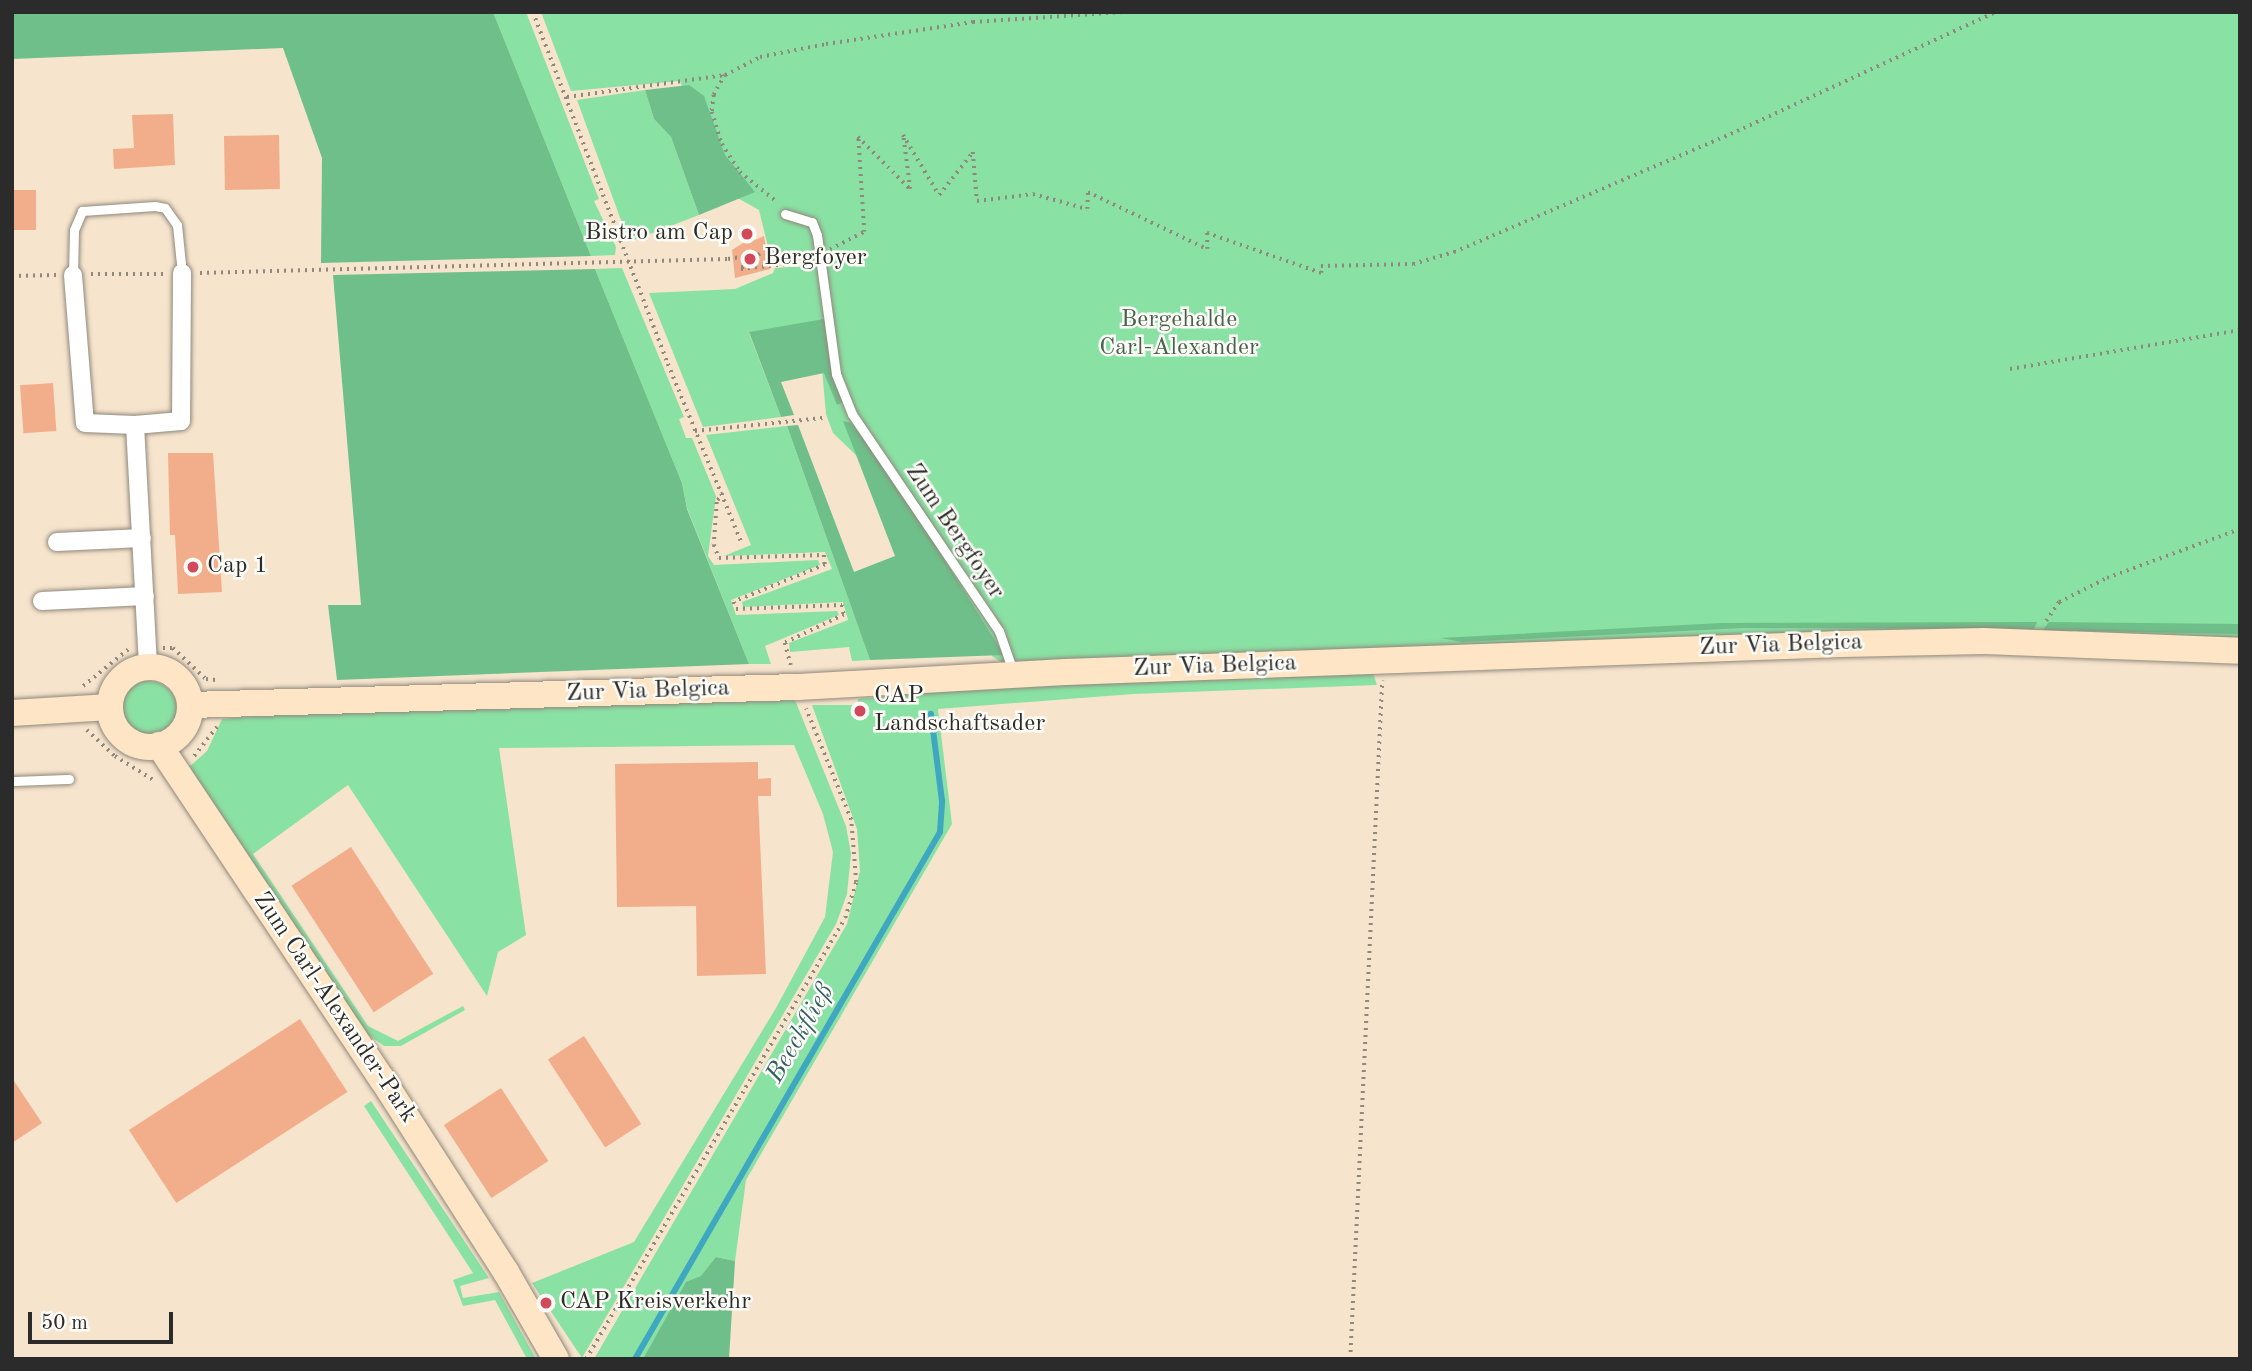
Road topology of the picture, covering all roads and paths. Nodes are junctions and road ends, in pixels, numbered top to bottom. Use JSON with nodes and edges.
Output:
{"nodes":[{"id":1,"x":533,"y":12,"type":"edge"},
{"id":2,"x":1123,"y":12,"type":"edge"},
{"id":3,"x":1996,"y":12,"type":"edge"},
{"id":4,"x":725,"y":75,"type":"junction"},
{"id":5,"x":567,"y":97,"type":"junction"},
{"id":6,"x":785,"y":214,"type":"joint"},
{"id":7,"x":630,"y":260,"type":"junction"},
{"id":8,"x":182,"y":273,"type":"junction"},
{"id":9,"x":72,"y":275,"type":"junction"},
{"id":10,"x":12,"y":276,"type":"edge"},
{"id":11,"x":2240,"y":330,"type":"edge"},
{"id":12,"x":2010,"y":369,"type":"dead end"},
{"id":13,"x":822,"y":418,"type":"dead end"},
{"id":14,"x":135,"y":425,"type":"junction"},
{"id":15,"x":695,"y":432,"type":"junction"},
{"id":16,"x":723,"y":493,"type":"junction"},
{"id":17,"x":2240,"y":529,"type":"edge"},
{"id":18,"x":142,"y":538,"type":"junction"},
{"id":19,"x":741,"y":541,"type":"dead end"},
{"id":20,"x":57,"y":542,"type":"dead end"},
{"id":21,"x":145,"y":596,"type":"junction"},
{"id":22,"x":42,"y":601,"type":"dead end"},
{"id":23,"x":2044,"y":623,"type":"dead end"},
{"id":24,"x":2240,"y":651,"type":"edge"},
{"id":25,"x":148,"y":657,"type":"junction"},
{"id":26,"x":1383,"y":661,"type":"junction"},
{"id":27,"x":778,"y":668,"type":"dead end"},
{"id":28,"x":1014,"y":676,"type":"junction"},
{"id":29,"x":228,"y":680,"type":"dead end"},
{"id":30,"x":84,"y":686,"type":"dead end"},
{"id":31,"x":798,"y":687,"type":"junction"},
{"id":32,"x":218,"y":692,"type":"junction"},
{"id":33,"x":190,"y":705,"type":"junction"},
{"id":34,"x":110,"y":707,"type":"junction"},
{"id":35,"x":12,"y":713,"type":"edge"},
{"id":36,"x":159,"y":745,"type":"junction"},
{"id":37,"x":163,"y":774,"type":"junction"},
{"id":38,"x":69,"y":779,"type":"dead end"},
{"id":39,"x":12,"y":781,"type":"edge"},
{"id":40,"x":506,"y":1272,"type":"junction"},
{"id":41,"x":556,"y":1359,"type":"edge"},
{"id":42,"x":571,"y":1359,"type":"edge"},
{"id":43,"x":586,"y":1359,"type":"edge"},
{"id":44,"x":1350,"y":1359,"type":"edge"}],
"edges":[{"from":1,"to":5,"type":"path"},
{"from":2,"to":4,"type":"path"},
{"from":3,"to":7,"type":"path","bridge":true},
{"from":4,"to":5,"type":"path"},
{"from":4,"to":6,"type":"path"},
{"from":5,"to":7,"type":"path"},
{"from":6,"to":28,"type":"lane","name":"Zum Bergfoyer"},
{"from":7,"to":8,"type":"path"},
{"from":7,"to":15,"type":"path"},
{"from":8,"to":9,"type":"path"},
{"from":8,"to":9,"type":"lane"},
{"from":8,"to":14,"type":"street"},
{"from":9,"to":10,"type":"path"},
{"from":9,"to":14,"type":"street"},
{"from":11,"to":12,"type":"path"},
{"from":13,"to":15,"type":"path"},
{"from":14,"to":18,"type":"street"},
{"from":15,"to":16,"type":"path"},
{"from":16,"to":19,"type":"path"},
{"from":16,"to":27,"type":"path"},
{"from":17,"to":23,"type":"path"},
{"from":18,"to":20,"type":"street"},
{"from":18,"to":21,"type":"street"},
{"from":21,"to":22,"type":"street"},
{"from":21,"to":25,"type":"street"},
{"from":24,"to":26,"type":"street","name":"Zur Via Belgica"},
{"from":25,"to":30,"type":"path"},
{"from":25,"to":32,"type":"path"},
{"from":25,"to":33,"type":"street"},
{"from":25,"to":34,"type":"street"},
{"from":26,"to":28,"type":"street","name":"Zur Via Belgica"},
{"from":26,"to":44,"type":"path"},
{"from":28,"to":31,"type":"street","name":"Zur Via Belgica"},
{"from":29,"to":32,"type":"path"},
{"from":31,"to":32,"type":"street","name":"Zur Via Belgica"},
{"from":31,"to":43,"type":"path"},
{"from":32,"to":33,"type":"street","name":"Zur Via Belgica"},
{"from":32,"to":37,"type":"path"},
{"from":33,"to":36,"type":"street"},
{"from":34,"to":35,"type":"street"},
{"from":34,"to":36,"type":"street"},
{"from":36,"to":37,"type":"street","name":"Zum Carl-Alexander-Park"},
{"from":37,"to":40,"type":"street","name":"Zum Carl-Alexander-Park"},
{"from":38,"to":39,"type":"lane"},
{"from":40,"to":41,"type":"street","name":"Zum Carl-Alexander-Park"},
{"from":40,"to":42,"type":"street","name":"Zum Carl-Alexander-Park"}]}
